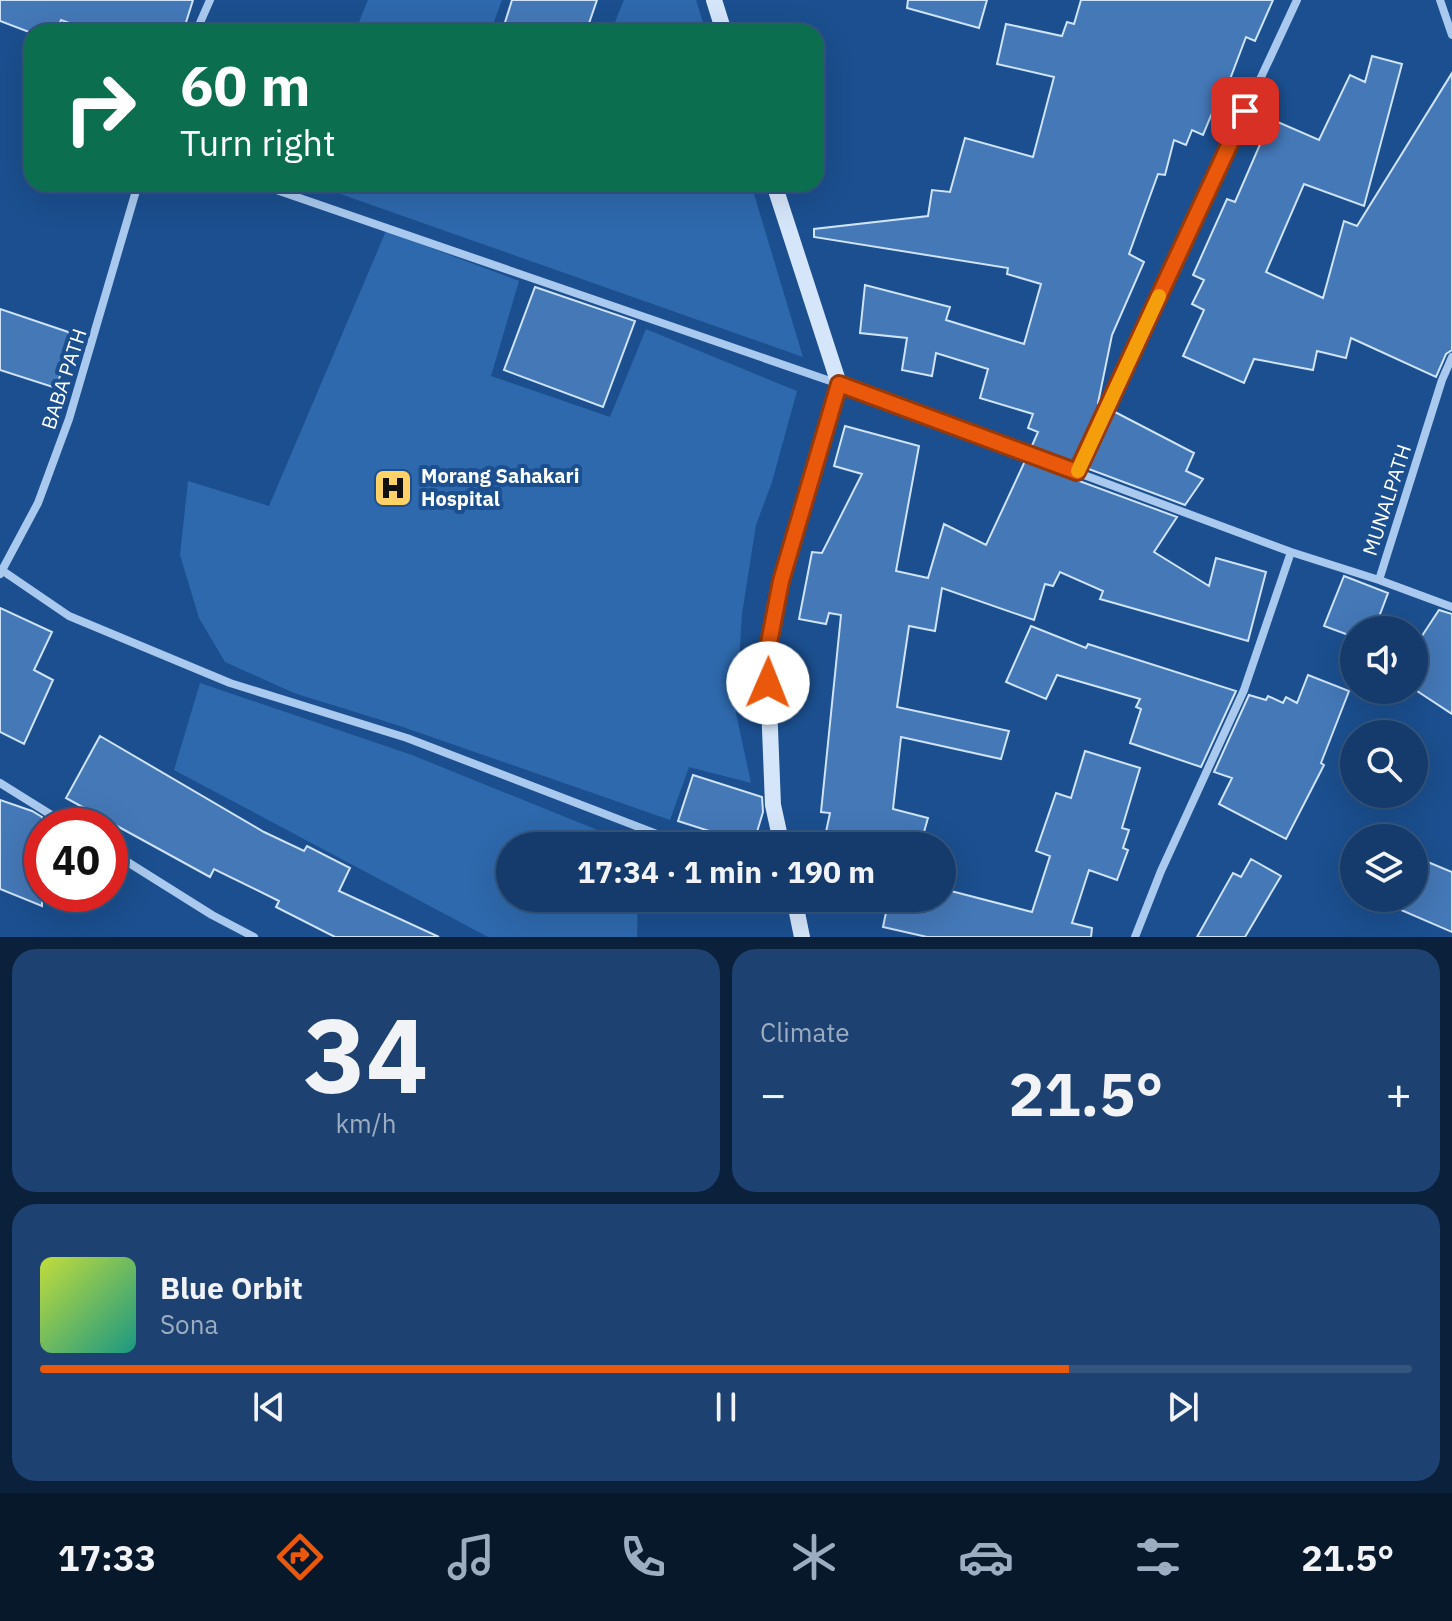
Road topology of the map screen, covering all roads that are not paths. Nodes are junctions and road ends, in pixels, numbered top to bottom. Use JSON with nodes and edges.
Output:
{"nodes":[{"id":1,"x":210,"y":0,"type":"edge"},
{"id":2,"x":714,"y":0,"type":"edge"},
{"id":3,"x":1297,"y":0,"type":"edge"},
{"id":4,"x":1440,"y":0,"type":"edge"},
{"id":5,"x":200,"y":24,"type":"edge"},
{"id":6,"x":722,"y":24,"type":"edge"},
{"id":7,"x":1452,"y":35,"type":"edge"},
{"id":8,"x":136,"y":192,"type":"edge"},
{"id":9,"x":282,"y":192,"type":"edge"},
{"id":10,"x":777,"y":192,"type":"edge"},
{"id":11,"x":1452,"y":357,"type":"edge"},
{"id":12,"x":1442,"y":380,"type":"junction"},
{"id":13,"x":839,"y":384,"type":"junction"},
{"id":14,"x":1452,"y":384,"type":"edge"},
{"id":15,"x":1077,"y":472,"type":"junction"},
{"id":16,"x":1291,"y":552,"type":"junction"},
{"id":17,"x":2,"y":573,"type":"edge"},
{"id":18,"x":1379,"y":580,"type":"junction"},
{"id":19,"x":1452,"y":607,"type":"edge"},
{"id":20,"x":0,"y":783,"type":"edge"},
{"id":21,"x":40,"y":808,"type":"edge"},
{"id":22,"x":652,"y":832,"type":"edge"},
{"id":23,"x":779,"y":832,"type":"edge"},
{"id":24,"x":128,"y":862,"type":"edge"},
{"id":25,"x":797,"y":912,"type":"edge"},
{"id":26,"x":254,"y":937,"type":"edge"},
{"id":27,"x":802,"y":937,"type":"edge"},
{"id":28,"x":1135,"y":937,"type":"edge"}],
"edges":[{"from":1,"to":5,"type":"street"},
{"from":2,"to":6,"type":"street"},
{"from":3,"to":15,"type":"street"},
{"from":4,"to":7,"type":"street"},
{"from":8,"to":17,"type":"street","name":"BABA PATH"},
{"from":9,"to":13,"type":"street"},
{"from":10,"to":13,"type":"street"},
{"from":11,"to":12,"type":"street","name":"MUNALPATH"},
{"from":12,"to":14,"type":"street"},
{"from":12,"to":18,"type":"street","name":"MUNALPATH"},
{"from":13,"to":15,"type":"street"},
{"from":13,"to":23,"type":"street"},
{"from":15,"to":16,"type":"street"},
{"from":16,"to":18,"type":"street"},
{"from":16,"to":28,"type":"street"},
{"from":17,"to":22,"type":"street"},
{"from":18,"to":19,"type":"street","name":"MUNALPATH"},
{"from":20,"to":21,"type":"street"},
{"from":24,"to":26,"type":"street"},
{"from":25,"to":27,"type":"street"}]}
